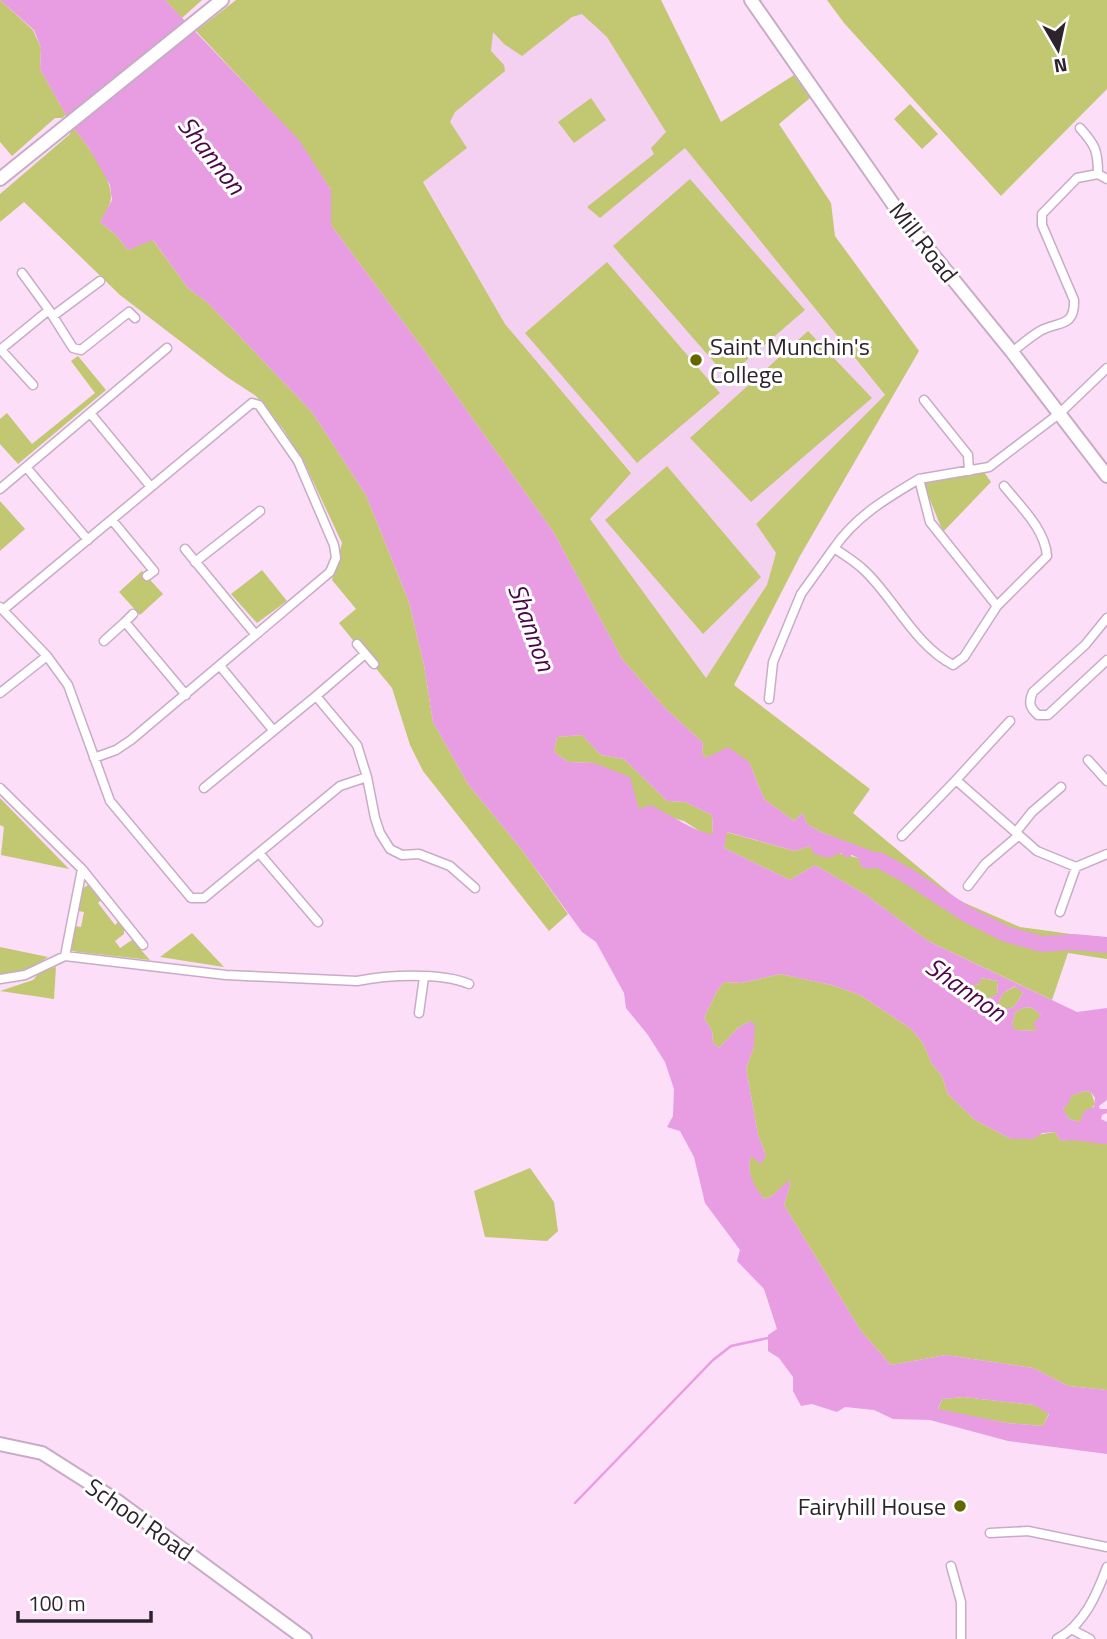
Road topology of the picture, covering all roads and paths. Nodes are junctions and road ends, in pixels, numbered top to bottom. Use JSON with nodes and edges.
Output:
{"nodes":[{"id":1,"x":222,"y":0,"type":"edge"},
{"id":2,"x":751,"y":0,"type":"edge"},
{"id":3,"x":1080,"y":128,"type":"dead end"},
{"id":4,"x":1098,"y":174,"type":"junction"},
{"id":5,"x":1107,"y":179,"type":"edge"},
{"id":6,"x":0,"y":180,"type":"edge"},
{"id":7,"x":22,"y":273,"type":"dead end"},
{"id":8,"x":100,"y":281,"type":"dead end"},
{"id":9,"x":130,"y":312,"type":"dead end"},
{"id":10,"x":51,"y":313,"type":"junction"},
{"id":11,"x":167,"y":348,"type":"dead end"},
{"id":12,"x":0,"y":350,"type":"edge"},
{"id":13,"x":1012,"y":352,"type":"junction"},
{"id":14,"x":1107,"y":368,"type":"edge"},
{"id":15,"x":33,"y":385,"type":"dead end"},
{"id":16,"x":924,"y":400,"type":"dead end"},
{"id":17,"x":90,"y":413,"type":"junction"},
{"id":18,"x":1060,"y":413,"type":"junction"},
{"id":19,"x":26,"y":467,"type":"junction"},
{"id":20,"x":969,"y":471,"type":"junction"},
{"id":21,"x":1107,"y":475,"type":"edge"},
{"id":22,"x":919,"y":480,"type":"junction"},
{"id":23,"x":1004,"y":486,"type":"dead end"},
{"id":24,"x":151,"y":487,"type":"junction"},
{"id":25,"x":0,"y":489,"type":"edge"},
{"id":26,"x":260,"y":511,"type":"dead end"},
{"id":27,"x":112,"y":520,"type":"junction"},
{"id":28,"x":88,"y":540,"type":"junction"},
{"id":29,"x":834,"y":548,"type":"junction"},
{"id":30,"x":185,"y":549,"type":"dead end"},
{"id":31,"x":195,"y":562,"type":"junction"},
{"id":32,"x":147,"y":576,"type":"dead end"},
{"id":33,"x":997,"y":606,"type":"junction"},
{"id":34,"x":1,"y":609,"type":"edge"},
{"id":35,"x":133,"y":614,"type":"dead end"},
{"id":36,"x":1107,"y":618,"type":"edge"},
{"id":37,"x":125,"y":622,"type":"junction"},
{"id":38,"x":255,"y":634,"type":"junction"},
{"id":39,"x":104,"y":641,"type":"dead end"},
{"id":40,"x":357,"y":644,"type":"dead end"},
{"id":41,"x":365,"y":654,"type":"junction"},
{"id":42,"x":47,"y":656,"type":"junction"},
{"id":43,"x":1107,"y":660,"type":"edge"},
{"id":44,"x":374,"y":664,"type":"dead end"},
{"id":45,"x":220,"y":666,"type":"junction"},
{"id":46,"x":0,"y":693,"type":"edge"},
{"id":47,"x":186,"y":695,"type":"junction"},
{"id":48,"x":316,"y":696,"type":"junction"},
{"id":49,"x":769,"y":699,"type":"dead end"},
{"id":50,"x":1010,"y":721,"type":"dead end"},
{"id":51,"x":273,"y":730,"type":"junction"},
{"id":52,"x":94,"y":758,"type":"junction"},
{"id":53,"x":1088,"y":760,"type":"dead end"},
{"id":54,"x":367,"y":777,"type":"junction"},
{"id":55,"x":956,"y":780,"type":"junction"},
{"id":56,"x":1107,"y":781,"type":"edge"},
{"id":57,"x":1060,"y":786,"type":"dead end"},
{"id":58,"x":0,"y":788,"type":"edge"},
{"id":59,"x":204,"y":788,"type":"dead end"},
{"id":60,"x":1017,"y":834,"type":"junction"},
{"id":61,"x":902,"y":836,"type":"dead end"},
{"id":62,"x":260,"y":854,"type":"junction"},
{"id":63,"x":1107,"y":854,"type":"edge"},
{"id":64,"x":1076,"y":867,"type":"junction"},
{"id":65,"x":82,"y":869,"type":"junction"},
{"id":66,"x":968,"y":886,"type":"dead end"},
{"id":67,"x":475,"y":888,"type":"dead end"},
{"id":68,"x":1060,"y":912,"type":"dead end"},
{"id":69,"x":318,"y":922,"type":"dead end"},
{"id":70,"x":144,"y":945,"type":"dead end"},
{"id":71,"x":65,"y":956,"type":"junction"},
{"id":72,"x":424,"y":977,"type":"junction"},
{"id":73,"x":0,"y":979,"type":"edge"},
{"id":74,"x":469,"y":984,"type":"dead end"},
{"id":75,"x":419,"y":1013,"type":"dead end"},
{"id":76,"x":0,"y":1444,"type":"edge"},
{"id":77,"x":990,"y":1533,"type":"dead end"},
{"id":78,"x":1107,"y":1547,"type":"edge"},
{"id":79,"x":951,"y":1566,"type":"dead end"},
{"id":80,"x":1107,"y":1567,"type":"edge"},
{"id":81,"x":1073,"y":1630,"type":"junction"},
{"id":82,"x":305,"y":1639,"type":"edge"},
{"id":83,"x":961,"y":1639,"type":"edge"},
{"id":84,"x":1058,"y":1639,"type":"edge"},
{"id":85,"x":1090,"y":1639,"type":"edge"}],
"edges":[{"from":1,"to":6,"type":"street"},
{"from":2,"to":13,"type":"street","name":"Mill Road"},
{"from":3,"to":4,"type":"street"},
{"from":4,"to":5,"type":"street"},
{"from":4,"to":13,"type":"street"},
{"from":7,"to":10,"type":"street"},
{"from":8,"to":10,"type":"street"},
{"from":9,"to":10,"type":"street"},
{"from":10,"to":12,"type":"street"},
{"from":11,"to":17,"type":"street"},
{"from":12,"to":15,"type":"street"},
{"from":13,"to":18,"type":"street","name":"Mill Road"},
{"from":14,"to":18,"type":"street"},
{"from":16,"to":20,"type":"street"},
{"from":17,"to":19,"type":"street"},
{"from":17,"to":24,"type":"street"},
{"from":18,"to":20,"type":"street"},
{"from":18,"to":21,"type":"street","name":"Mill Road"},
{"from":19,"to":25,"type":"street"},
{"from":19,"to":28,"type":"street"},
{"from":20,"to":22,"type":"street"},
{"from":22,"to":29,"type":"street"},
{"from":22,"to":33,"type":"street"},
{"from":23,"to":33,"type":"street"},
{"from":24,"to":27,"type":"street"},
{"from":24,"to":38,"type":"street"},
{"from":26,"to":31,"type":"street"},
{"from":27,"to":28,"type":"street"},
{"from":27,"to":32,"type":"street"},
{"from":28,"to":34,"type":"street"},
{"from":29,"to":33,"type":"street"},
{"from":29,"to":49,"type":"street"},
{"from":30,"to":31,"type":"street"},
{"from":31,"to":38,"type":"street"},
{"from":34,"to":42,"type":"street"},
{"from":35,"to":37,"type":"street"},
{"from":36,"to":43,"type":"street"},
{"from":37,"to":39,"type":"street"},
{"from":37,"to":47,"type":"street"},
{"from":38,"to":45,"type":"street"},
{"from":40,"to":41,"type":"street"},
{"from":41,"to":44,"type":"street"},
{"from":41,"to":48,"type":"street"},
{"from":42,"to":46,"type":"street"},
{"from":42,"to":52,"type":"street"},
{"from":45,"to":47,"type":"street"},
{"from":45,"to":51,"type":"street"},
{"from":47,"to":52,"type":"street"},
{"from":48,"to":51,"type":"street"},
{"from":48,"to":54,"type":"street"},
{"from":50,"to":55,"type":"street"},
{"from":51,"to":59,"type":"street"},
{"from":52,"to":62,"type":"street"},
{"from":53,"to":56,"type":"street"},
{"from":54,"to":62,"type":"street"},
{"from":54,"to":67,"type":"street"},
{"from":55,"to":60,"type":"street"},
{"from":55,"to":61,"type":"street"},
{"from":57,"to":60,"type":"street"},
{"from":58,"to":65,"type":"street"},
{"from":60,"to":64,"type":"street"},
{"from":60,"to":66,"type":"street"},
{"from":62,"to":69,"type":"street"},
{"from":63,"to":64,"type":"street"},
{"from":64,"to":68,"type":"street"},
{"from":65,"to":70,"type":"street"},
{"from":65,"to":71,"type":"street"},
{"from":71,"to":72,"type":"street"},
{"from":71,"to":73,"type":"street"},
{"from":72,"to":74,"type":"street"},
{"from":72,"to":75,"type":"street"},
{"from":76,"to":82,"type":"street","name":"School Road"},
{"from":77,"to":78,"type":"street"},
{"from":79,"to":83,"type":"street"},
{"from":80,"to":81,"type":"street"},
{"from":81,"to":84,"type":"street"},
{"from":81,"to":85,"type":"street"}]}
